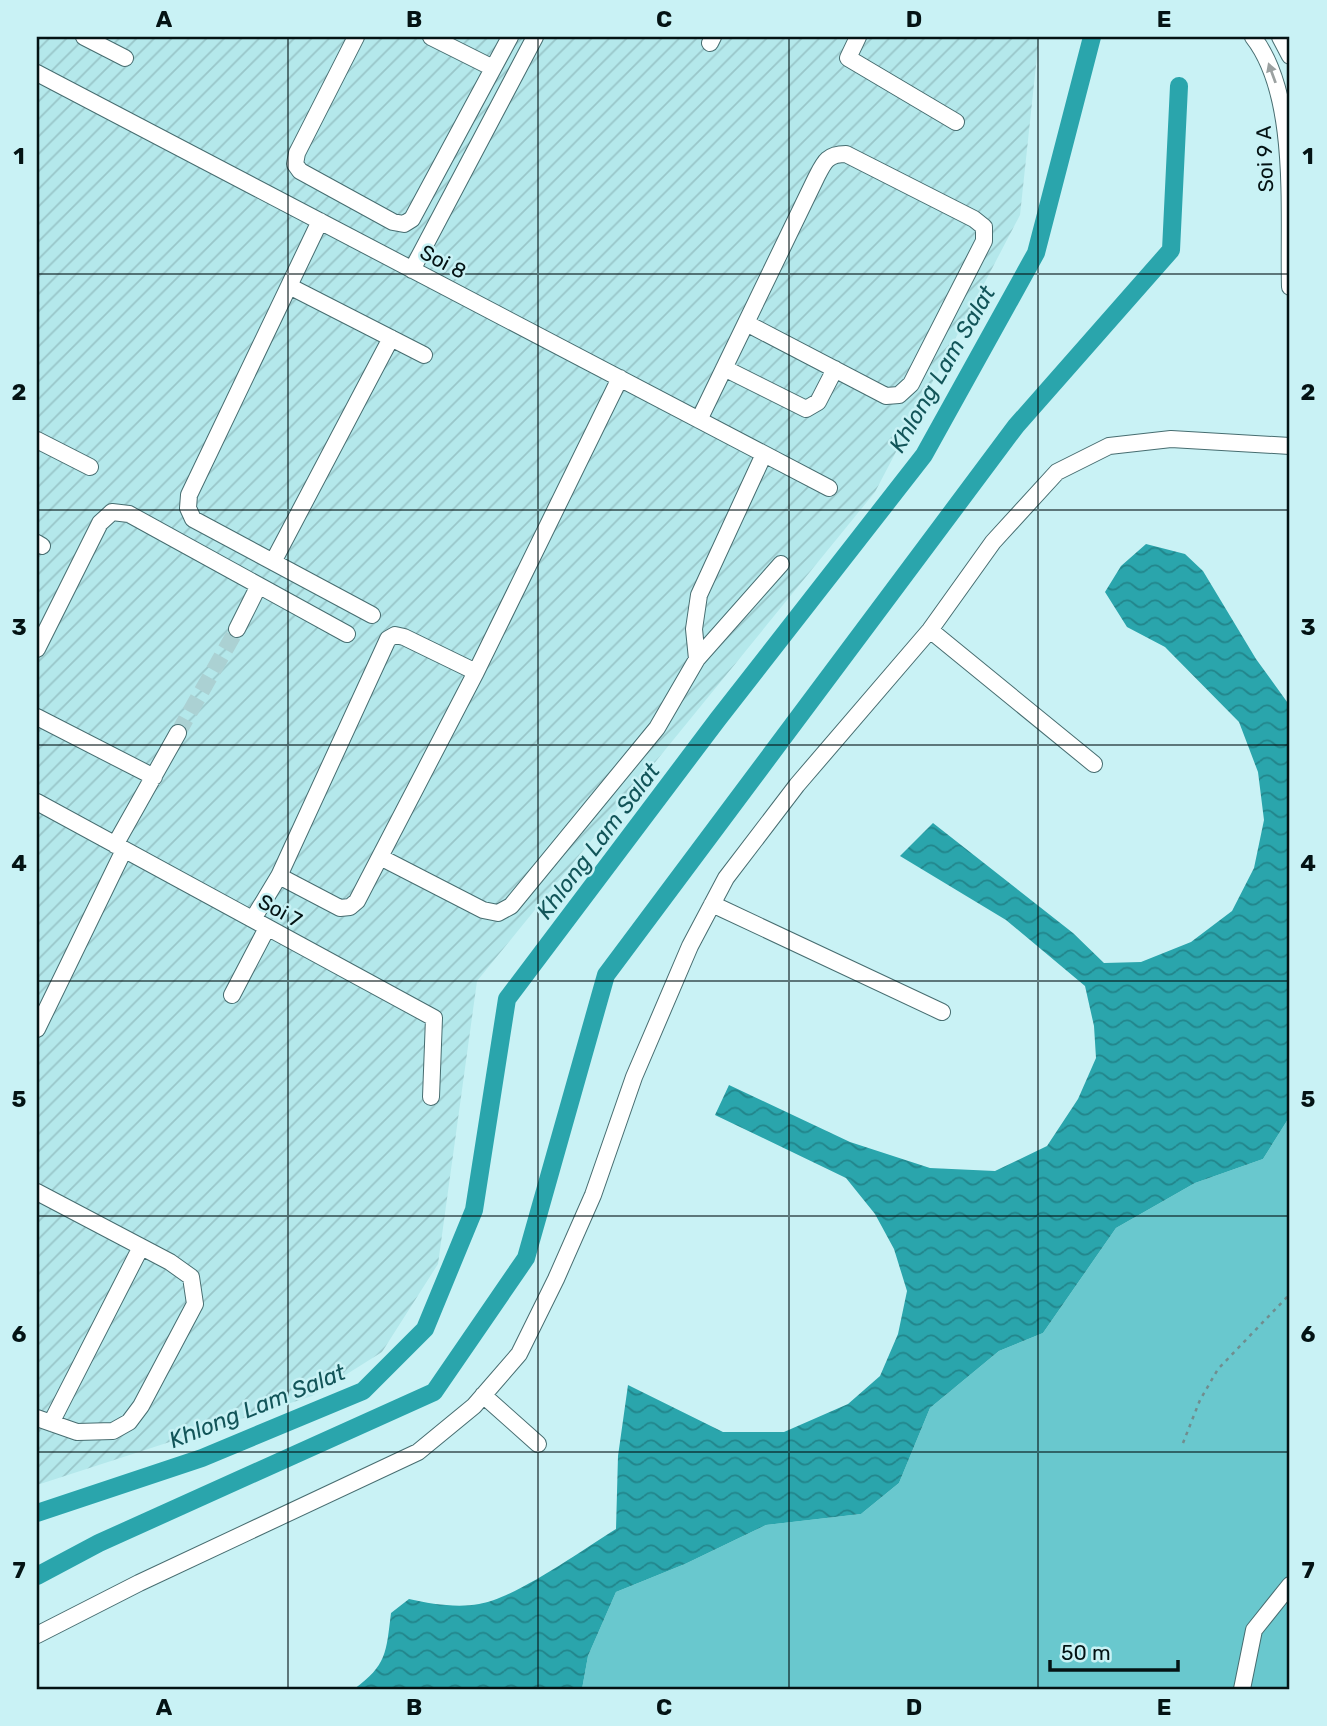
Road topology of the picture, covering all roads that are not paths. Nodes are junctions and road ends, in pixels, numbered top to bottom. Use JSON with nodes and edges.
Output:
{"nodes":[{"id":1,"x":84,"y":37,"type":"edge"},
{"id":2,"x":356,"y":37,"type":"edge"},
{"id":3,"x":431,"y":37,"type":"edge"},
{"id":4,"x":510,"y":37,"type":"edge"},
{"id":5,"x":535,"y":37,"type":"edge"},
{"id":6,"x":858,"y":37,"type":"edge"},
{"id":7,"x":1253,"y":37,"type":"edge"},
{"id":8,"x":1280,"y":37,"type":"edge"},
{"id":9,"x":1290,"y":56,"type":"edge"},
{"id":10,"x":125,"y":58,"type":"dead end"},
{"id":11,"x":493,"y":68,"type":"junction"},
{"id":12,"x":37,"y":73,"type":"edge"},
{"id":13,"x":1288,"y":120,"type":"edge"},
{"id":14,"x":956,"y":122,"type":"dead end"},
{"id":15,"x":320,"y":221,"type":"junction"},
{"id":16,"x":412,"y":270,"type":"junction"},
{"id":17,"x":289,"y":286,"type":"junction"},
{"id":18,"x":1290,"y":287,"type":"edge"},
{"id":19,"x":746,"y":323,"type":"junction"},
{"id":20,"x":391,"y":338,"type":"junction"},
{"id":21,"x":424,"y":355,"type":"dead end"},
{"id":22,"x":724,"y":368,"type":"junction"},
{"id":23,"x":835,"y":369,"type":"junction"},
{"id":24,"x":620,"y":378,"type":"junction"},
{"id":25,"x":699,"y":420,"type":"junction"},
{"id":26,"x":37,"y":440,"type":"edge"},
{"id":27,"x":1290,"y":446,"type":"edge"},
{"id":28,"x":764,"y":454,"type":"junction"},
{"id":29,"x":90,"y":467,"type":"dead end"},
{"id":30,"x":829,"y":488,"type":"dead end"},
{"id":31,"x":272,"y":562,"type":"junction"},
{"id":32,"x":781,"y":564,"type":"dead end"},
{"id":33,"x":258,"y":587,"type":"junction"},
{"id":34,"x":372,"y":615,"type":"dead end"},
{"id":35,"x":237,"y":629,"type":"tunnel mouth"},
{"id":36,"x":930,"y":629,"type":"junction"},
{"id":37,"x":347,"y":634,"type":"dead end"},
{"id":38,"x":37,"y":649,"type":"edge"},
{"id":39,"x":696,"y":659,"type":"junction"},
{"id":40,"x":476,"y":672,"type":"junction"},
{"id":41,"x":37,"y":717,"type":"edge"},
{"id":42,"x":178,"y":733,"type":"tunnel mouth"},
{"id":43,"x":1094,"y":764,"type":"dead end"},
{"id":44,"x":154,"y":777,"type":"junction"},
{"id":45,"x":37,"y":802,"type":"edge"},
{"id":46,"x":119,"y":847,"type":"junction"},
{"id":47,"x":380,"y":857,"type":"junction"},
{"id":48,"x":279,"y":876,"type":"junction"},
{"id":49,"x":712,"y":904,"type":"junction"},
{"id":50,"x":260,"y":923,"type":"junction"},
{"id":51,"x":232,"y":995,"type":"dead end"},
{"id":52,"x":942,"y":1012,"type":"dead end"},
{"id":53,"x":37,"y":1029,"type":"edge"},
{"id":54,"x":431,"y":1097,"type":"dead end"},
{"id":55,"x":37,"y":1192,"type":"edge"},
{"id":56,"x":141,"y":1247,"type":"junction"},
{"id":57,"x":484,"y":1395,"type":"junction"},
{"id":58,"x":44,"y":1421,"type":"edge"},
{"id":59,"x":538,"y":1444,"type":"dead end"},
{"id":60,"x":1290,"y":1585,"type":"edge"},
{"id":61,"x":37,"y":1635,"type":"edge"},
{"id":62,"x":1242,"y":1689,"type":"edge"}],
"edges":[{"from":1,"to":10,"type":"street"},
{"from":2,"to":11,"type":"street"},
{"from":3,"to":11,"type":"street"},
{"from":4,"to":11,"type":"street"},
{"from":5,"to":16,"type":"street"},
{"from":6,"to":14,"type":"street"},
{"from":13,"to":7,"type":"street","name":"Soi 9 A","one_way":true},
{"from":8,"to":9,"type":"street"},
{"from":12,"to":15,"type":"street","name":"Soi 8"},
{"from":13,"to":18,"type":"street","name":"Soi 9 A"},
{"from":15,"to":16,"type":"street","name":"Soi 8"},
{"from":15,"to":17,"type":"street"},
{"from":16,"to":24,"type":"street","name":"Soi 8"},
{"from":17,"to":20,"type":"street"},
{"from":17,"to":31,"type":"street"},
{"from":19,"to":22,"type":"street"},
{"from":19,"to":23,"type":"street"},
{"from":19,"to":23,"type":"street"},
{"from":20,"to":21,"type":"street"},
{"from":20,"to":31,"type":"street"},
{"from":22,"to":23,"type":"street"},
{"from":22,"to":25,"type":"street"},
{"from":24,"to":25,"type":"street","name":"Soi 8"},
{"from":24,"to":40,"type":"street"},
{"from":25,"to":28,"type":"street","name":"Soi 8"},
{"from":26,"to":29,"type":"street"},
{"from":27,"to":36,"type":"street"},
{"from":28,"to":30,"type":"street","name":"Soi 8"},
{"from":28,"to":39,"type":"street"},
{"from":31,"to":34,"type":"street"},
{"from":32,"to":39,"type":"street"},
{"from":33,"to":35,"type":"street"},
{"from":33,"to":37,"type":"street"},
{"from":33,"to":38,"type":"street"},
{"from":36,"to":43,"type":"street"},
{"from":36,"to":49,"type":"street"},
{"from":39,"to":47,"type":"street"},
{"from":40,"to":47,"type":"street"},
{"from":40,"to":48,"type":"street"},
{"from":41,"to":44,"type":"street"},
{"from":42,"to":44,"type":"street"},
{"from":44,"to":46,"type":"street"},
{"from":45,"to":46,"type":"street","name":"Soi 7"},
{"from":46,"to":50,"type":"street","name":"Soi 7"},
{"from":46,"to":53,"type":"street"},
{"from":47,"to":48,"type":"street"},
{"from":48,"to":50,"type":"street"},
{"from":49,"to":52,"type":"street"},
{"from":49,"to":57,"type":"street"},
{"from":50,"to":51,"type":"street"},
{"from":50,"to":54,"type":"street","name":"Soi 7"},
{"from":55,"to":56,"type":"street"},
{"from":56,"to":58,"type":"street"},
{"from":56,"to":58,"type":"street"},
{"from":57,"to":59,"type":"street"},
{"from":57,"to":61,"type":"street"},
{"from":60,"to":62,"type":"street"}]}
